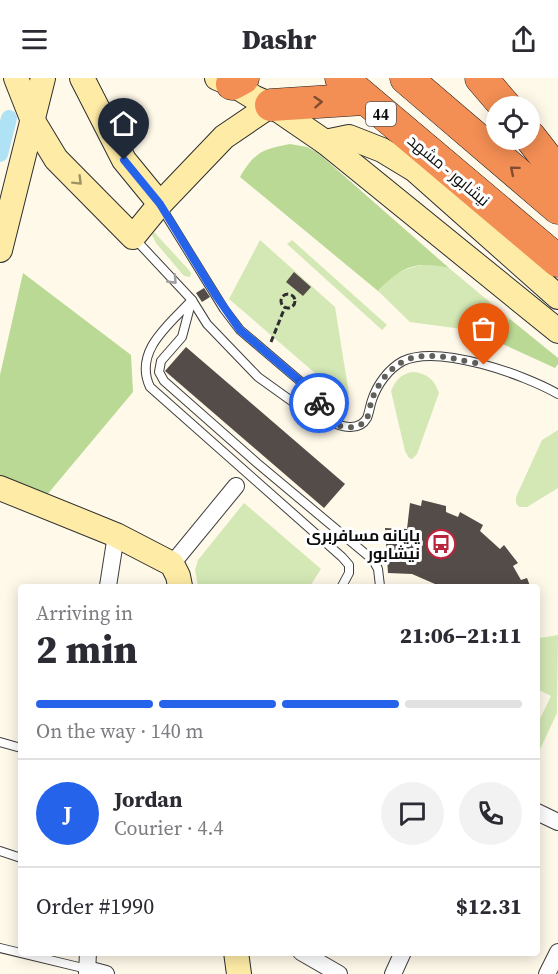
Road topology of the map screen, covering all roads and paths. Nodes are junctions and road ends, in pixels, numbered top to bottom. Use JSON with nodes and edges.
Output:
{"nodes":[{"id":1,"x":16,"y":78,"type":"edge"},
{"id":2,"x":43,"y":78,"type":"edge"},
{"id":3,"x":82,"y":78,"type":"edge"},
{"id":4,"x":341,"y":78,"type":"edge"},
{"id":5,"x":406,"y":78,"type":"edge"},
{"id":6,"x":482,"y":78,"type":"edge"},
{"id":7,"x":231,"y":80,"type":"edge"},
{"id":8,"x":497,"y":96,"type":"edge"},
{"id":9,"x":364,"y":99,"type":"junction"},
{"id":10,"x":271,"y":105,"type":"junction"},
{"id":11,"x":33,"y":121,"type":"junction"},
{"id":12,"x":326,"y":142,"type":"junction"},
{"id":13,"x":540,"y":150,"type":"edge"},
{"id":14,"x":56,"y":159,"type":"junction"},
{"id":15,"x":558,"y":172,"type":"edge"},
{"id":16,"x":13,"y":195,"type":"junction"},
{"id":17,"x":160,"y":204,"type":"junction"},
{"id":18,"x":558,"y":208,"type":"edge"},
{"id":19,"x":502,"y":216,"type":"junction"},
{"id":20,"x":133,"y":237,"type":"junction"},
{"id":21,"x":0,"y":250,"type":"edge"},
{"id":22,"x":558,"y":261,"type":"edge"},
{"id":23,"x":558,"y":286,"type":"edge"},
{"id":24,"x":558,"y":297,"type":"edge"},
{"id":25,"x":192,"y":300,"type":"junction"},
{"id":26,"x":285,"y":307,"type":"junction"},
{"id":27,"x":558,"y":331,"type":"edge"},
{"id":28,"x":266,"y":354,"type":"junction"},
{"id":29,"x":558,"y":394,"type":"edge"},
{"id":30,"x":330,"y":421,"type":"junction"},
{"id":31,"x":236,"y":486,"type":"dead end"},
{"id":32,"x":0,"y":488,"type":"edge"},
{"id":33,"x":116,"y":535,"type":"junction"},
{"id":34,"x":172,"y":564,"type":"junction"},
{"id":35,"x":108,"y":584,"type":"edge"},
{"id":36,"x":180,"y":584,"type":"edge"},
{"id":37,"x":343,"y":584,"type":"edge"},
{"id":38,"x":380,"y":584,"type":"edge"},
{"id":39,"x":0,"y":742,"type":"edge"},
{"id":40,"x":18,"y":747,"type":"edge"},
{"id":41,"x":540,"y":813,"type":"edge"},
{"id":42,"x":558,"y":822,"type":"edge"},
{"id":43,"x":0,"y":851,"type":"edge"},
{"id":44,"x":18,"y":857,"type":"edge"},
{"id":45,"x":0,"y":948,"type":"edge"},
{"id":46,"x":18,"y":951,"type":"edge"},
{"id":47,"x":558,"y":952,"type":"edge"},
{"id":48,"x":41,"y":956,"type":"edge"},
{"id":49,"x":237,"y":956,"type":"edge"},
{"id":50,"x":308,"y":956,"type":"edge"},
{"id":51,"x":401,"y":956,"type":"edge"},
{"id":52,"x":88,"y":965,"type":"edge"},
{"id":53,"x":106,"y":974,"type":"edge"},
{"id":54,"x":239,"y":974,"type":"edge"},
{"id":55,"x":339,"y":974,"type":"edge"},
{"id":56,"x":393,"y":974,"type":"edge"},
{"id":57,"x":548,"y":974,"type":"edge"}],
"edges":[{"from":1,"to":11,"type":"street"},
{"from":2,"to":11,"type":"street"},
{"from":3,"to":17,"type":"street"},
{"from":4,"to":9,"type":"highway","name":"نیشابور - مشهد","number":"44"},
{"from":18,"to":5,"type":"highway","number":"44","one_way":true},
{"from":6,"to":8,"type":"highway"},
{"from":7,"to":10,"type":"street"},
{"from":10,"to":9,"type":"highway","one_way":true},
{"from":9,"to":19,"type":"highway","name":"نیشابور - مشهد","number":"44"},
{"from":10,"to":12,"type":"street"},
{"from":10,"to":17,"type":"street"},
{"from":11,"to":14,"type":"street"},
{"from":11,"to":16,"type":"street"},
{"from":12,"to":24,"type":"street"},
{"from":12,"to":27,"type":"street"},
{"from":13,"to":15,"type":"highway"},
{"from":14,"to":16,"type":"street"},
{"from":14,"to":20,"type":"street","one_way":true},
{"from":16,"to":21,"type":"street"},
{"from":17,"to":20,"type":"street"},
{"from":17,"to":28,"type":"lane"},
{"from":19,"to":22,"type":"highway","name":"نیشابور - مشهد","number":"44"},
{"from":19,"to":23,"type":"highway"},
{"from":20,"to":25,"type":"lane","one_way":true},
{"from":25,"to":30,"type":"lane"},
{"from":25,"to":37,"type":"lane"},
{"from":25,"to":38,"type":"lane"},
{"from":26,"to":26,"type":"path"},
{"from":26,"to":28,"type":"path"},
{"from":28,"to":30,"type":"lane"},
{"from":29,"to":30,"type":"lane"},
{"from":31,"to":34,"type":"street"},
{"from":32,"to":33,"type":"street"},
{"from":33,"to":34,"type":"street"},
{"from":33,"to":35,"type":"street"},
{"from":34,"to":36,"type":"street"},
{"from":39,"to":40,"type":"lane"},
{"from":41,"to":42,"type":"street"},
{"from":43,"to":44,"type":"lane"},
{"from":45,"to":46,"type":"lane"},
{"from":47,"to":57,"type":"street"},
{"from":48,"to":52,"type":"lane"},
{"from":49,"to":54,"type":"street"},
{"from":50,"to":55,"type":"street"},
{"from":51,"to":56,"type":"street"},
{"from":52,"to":53,"type":"street"}]}
